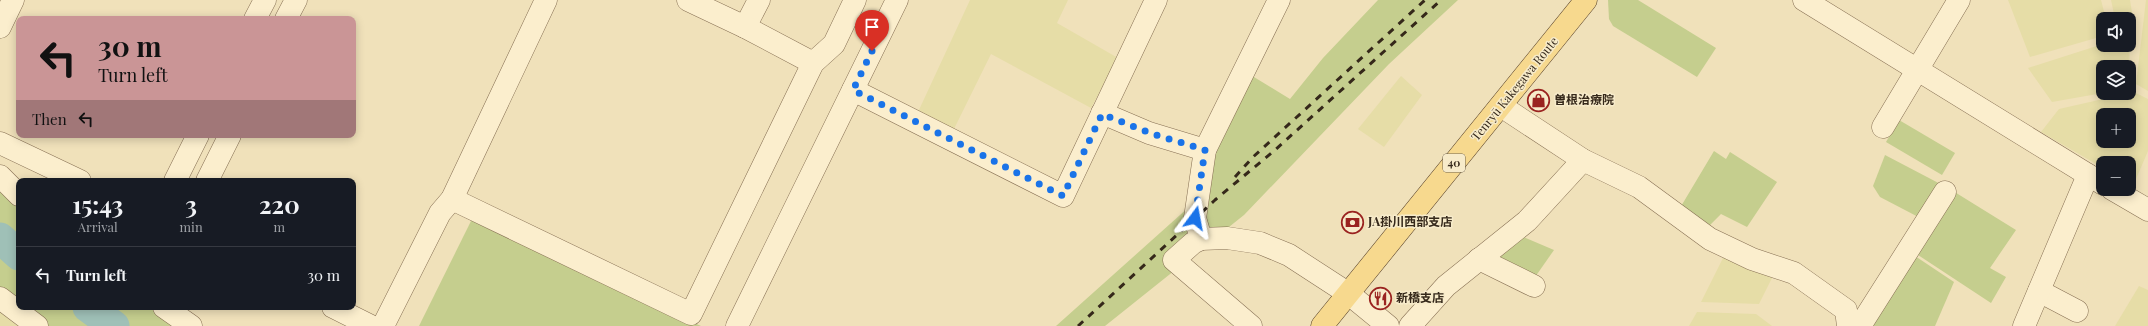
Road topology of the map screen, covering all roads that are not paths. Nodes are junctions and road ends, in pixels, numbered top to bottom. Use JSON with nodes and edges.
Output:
{"nodes":[{"id":1,"x":13,"y":0,"type":"edge"},
{"id":2,"x":265,"y":0,"type":"edge"},
{"id":3,"x":296,"y":0,"type":"edge"},
{"id":4,"x":546,"y":0,"type":"edge"},
{"id":5,"x":688,"y":0,"type":"edge"},
{"id":6,"x":759,"y":0,"type":"edge"},
{"id":7,"x":855,"y":0,"type":"edge"},
{"id":8,"x":897,"y":0,"type":"edge"},
{"id":9,"x":1156,"y":0,"type":"edge"},
{"id":10,"x":1279,"y":0,"type":"edge"},
{"id":11,"x":1586,"y":0,"type":"edge"},
{"id":12,"x":1804,"y":0,"type":"edge"},
{"id":13,"x":1959,"y":0,"type":"edge"},
{"id":14,"x":257,"y":16,"type":"edge"},
{"id":15,"x":288,"y":16,"type":"edge"},
{"id":16,"x":0,"y":27,"type":"edge"},
{"id":17,"x":745,"y":28,"type":"junction"},
{"id":18,"x":812,"y":63,"type":"junction"},
{"id":19,"x":1918,"y":69,"type":"junction"},
{"id":20,"x":853,"y":90,"type":"junction"},
{"id":21,"x":1501,"y":106,"type":"junction"},
{"id":22,"x":1102,"y":114,"type":"junction"},
{"id":23,"x":1883,"y":127,"type":"dead end"},
{"id":24,"x":196,"y":138,"type":"edge"},
{"id":25,"x":228,"y":138,"type":"edge"},
{"id":26,"x":0,"y":142,"type":"edge"},
{"id":27,"x":1205,"y":150,"type":"junction"},
{"id":28,"x":1582,"y":160,"type":"junction"},
{"id":29,"x":0,"y":176,"type":"edge"},
{"id":30,"x":74,"y":178,"type":"edge"},
{"id":31,"x":176,"y":178,"type":"edge"},
{"id":32,"x":208,"y":178,"type":"edge"},
{"id":33,"x":2096,"y":179,"type":"edge"},
{"id":34,"x":16,"y":192,"type":"edge"},
{"id":35,"x":1945,"y":192,"type":"dead end"},
{"id":36,"x":2124,"y":196,"type":"edge"},
{"id":37,"x":452,"y":198,"type":"junction"},
{"id":38,"x":2148,"y":210,"type":"edge"},
{"id":39,"x":1201,"y":239,"type":"junction"},
{"id":40,"x":1479,"y":259,"type":"junction"},
{"id":41,"x":1534,"y":286,"type":"dead end"},
{"id":42,"x":2039,"y":291,"type":"junction"},
{"id":43,"x":1349,"y":294,"type":"junction"},
{"id":44,"x":0,"y":298,"type":"edge"},
{"id":45,"x":168,"y":310,"type":"edge"},
{"id":46,"x":339,"y":310,"type":"edge"},
{"id":47,"x":2077,"y":311,"type":"dead end"},
{"id":48,"x":1421,"y":323,"type":"edge"},
{"id":49,"x":1847,"y":323,"type":"edge"},
{"id":50,"x":37,"y":326,"type":"edge"},
{"id":51,"x":190,"y":326,"type":"edge"},
{"id":52,"x":371,"y":326,"type":"edge"},
{"id":53,"x":383,"y":326,"type":"edge"},
{"id":54,"x":737,"y":326,"type":"edge"},
{"id":55,"x":1251,"y":326,"type":"edge"},
{"id":56,"x":1322,"y":326,"type":"edge"},
{"id":57,"x":1388,"y":326,"type":"edge"},
{"id":58,"x":2024,"y":326,"type":"edge"}],
"edges":[{"from":1,"to":16,"type":"street"},
{"from":2,"to":14,"type":"street"},
{"from":3,"to":15,"type":"street"},
{"from":4,"to":37,"type":"street"},
{"from":5,"to":17,"type":"street"},
{"from":6,"to":17,"type":"street"},
{"from":7,"to":18,"type":"street"},
{"from":8,"to":20,"type":"street"},
{"from":9,"to":22,"type":"street"},
{"from":10,"to":27,"type":"street"},
{"from":11,"to":21,"type":"main road","name":"Tenryū Kakegawa Route","number":"40"},
{"from":12,"to":19,"type":"street"},
{"from":13,"to":19,"type":"street"},
{"from":17,"to":18,"type":"street"},
{"from":18,"to":37,"type":"street"},
{"from":19,"to":23,"type":"street"},
{"from":19,"to":33,"type":"street"},
{"from":20,"to":22,"type":"street"},
{"from":20,"to":54,"type":"street"},
{"from":21,"to":28,"type":"street"},
{"from":21,"to":43,"type":"main road","name":"Tenryū Kakegawa Route","number":"40"},
{"from":22,"to":27,"type":"street"},
{"from":24,"to":31,"type":"street"},
{"from":25,"to":32,"type":"street"},
{"from":26,"to":30,"type":"street"},
{"from":27,"to":39,"type":"street"},
{"from":28,"to":40,"type":"street"},
{"from":28,"to":49,"type":"street"},
{"from":29,"to":34,"type":"street"},
{"from":33,"to":42,"type":"street"},
{"from":35,"to":49,"type":"street"},
{"from":36,"to":38,"type":"street"},
{"from":37,"to":53,"type":"street"},
{"from":39,"to":43,"type":"street"},
{"from":39,"to":55,"type":"street"},
{"from":40,"to":41,"type":"street"},
{"from":40,"to":48,"type":"street"},
{"from":42,"to":47,"type":"street"},
{"from":42,"to":58,"type":"street"},
{"from":43,"to":56,"type":"main road","name":"Tenryū Kakegawa Route","number":"40"},
{"from":43,"to":57,"type":"street"},
{"from":44,"to":50,"type":"street"},
{"from":45,"to":51,"type":"street"},
{"from":46,"to":52,"type":"street"}]}
